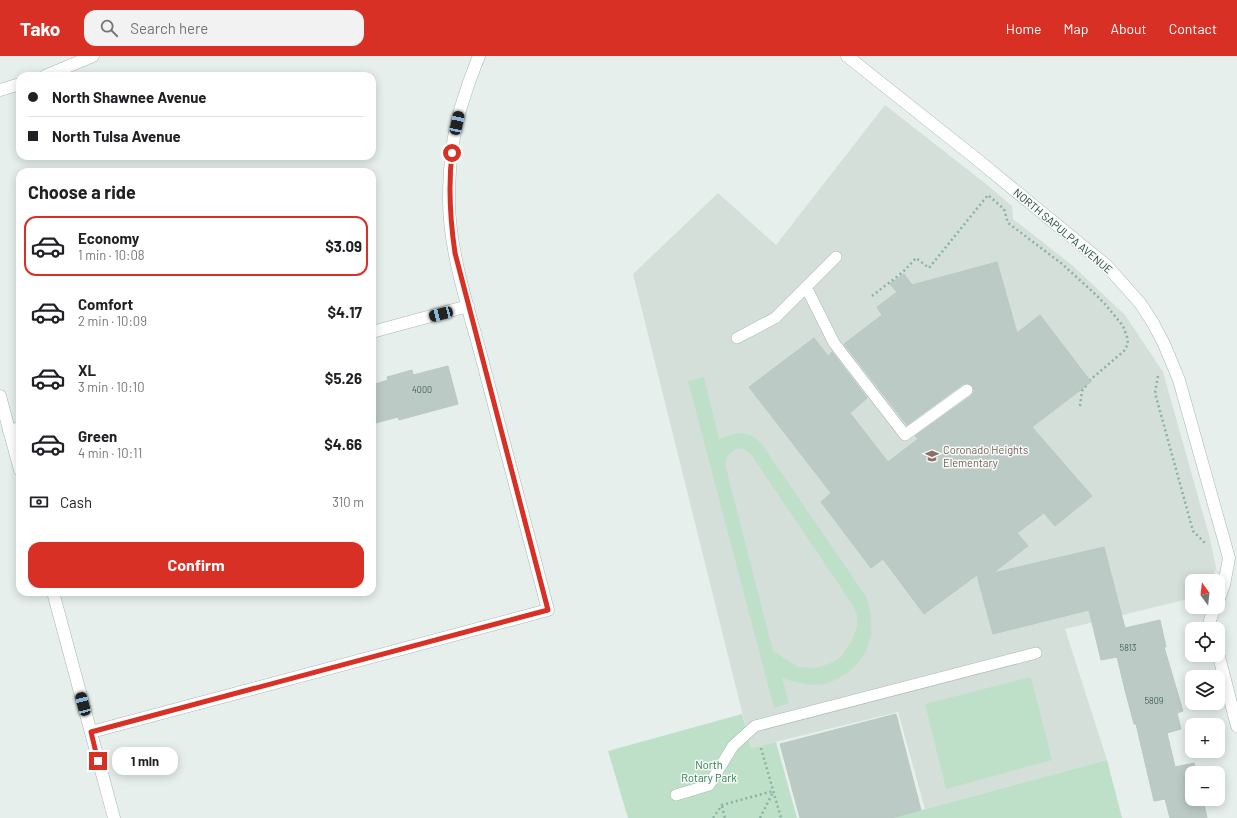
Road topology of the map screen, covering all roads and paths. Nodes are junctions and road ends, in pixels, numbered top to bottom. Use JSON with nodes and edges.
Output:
{"nodes":[{"id":1,"x":93,"y":56,"type":"edge"},
{"id":2,"x":479,"y":56,"type":"edge"},
{"id":3,"x":847,"y":56,"type":"edge"},
{"id":4,"x":55,"y":72,"type":"edge"},
{"id":5,"x":16,"y":85,"type":"edge"},
{"id":6,"x":0,"y":90,"type":"edge"},
{"id":7,"x":836,"y":257,"type":"dead end"},
{"id":8,"x":806,"y":287,"type":"junction"},
{"id":9,"x":872,"y":296,"type":"dead end"},
{"id":10,"x":468,"y":306,"type":"junction"},
{"id":11,"x":376,"y":331,"type":"edge"},
{"id":12,"x":737,"y":338,"type":"dead end"},
{"id":13,"x":1159,"y":372,"type":"dead end"},
{"id":14,"x":1090,"y":380,"type":"dead end"},
{"id":15,"x":1086,"y":386,"type":"dead end"},
{"id":16,"x":967,"y":390,"type":"dead end"},
{"id":17,"x":0,"y":396,"type":"edge"},
{"id":18,"x":1080,"y":406,"type":"dead end"},
{"id":19,"x":15,"y":430,"type":"edge"},
{"id":20,"x":1208,"y":545,"type":"dead end"},
{"id":21,"x":1225,"y":580,"type":"edge"},
{"id":22,"x":1237,"y":582,"type":"edge"},
{"id":23,"x":1225,"y":585,"type":"edge"},
{"id":24,"x":54,"y":596,"type":"edge"},
{"id":25,"x":1036,"y":653,"type":"dead end"},
{"id":26,"x":1220,"y":662,"type":"edge"},
{"id":27,"x":1237,"y":726,"type":"edge"},
{"id":28,"x":91,"y":732,"type":"junction"},
{"id":29,"x":761,"y":748,"type":"dead end"},
{"id":30,"x":773,"y":791,"type":"junction"},
{"id":31,"x":676,"y":795,"type":"dead end"},
{"id":32,"x":722,"y":805,"type":"junction"},
{"id":33,"x":114,"y":818,"type":"edge"},
{"id":34,"x":713,"y":818,"type":"edge"},
{"id":35,"x":725,"y":818,"type":"edge"},
{"id":36,"x":760,"y":818,"type":"edge"},
{"id":37,"x":781,"y":818,"type":"edge"}],
"edges":[{"from":1,"to":4,"type":"street"},
{"from":2,"to":10,"type":"street"},
{"from":3,"to":21,"type":"street","name":"NORTH SAPULPA AVENUE"},
{"from":5,"to":6,"type":"street"},
{"from":7,"to":8,"type":"lane"},
{"from":8,"to":12,"type":"lane"},
{"from":8,"to":16,"type":"lane"},
{"from":9,"to":14,"type":"path"},
{"from":10,"to":11,"type":"street"},
{"from":10,"to":28,"type":"street"},
{"from":13,"to":20,"type":"path"},
{"from":15,"to":18,"type":"path"},
{"from":17,"to":19,"type":"street"},
{"from":22,"to":23,"type":"street"},
{"from":24,"to":28,"type":"street"},
{"from":25,"to":31,"type":"lane"},
{"from":26,"to":27,"type":"street"},
{"from":28,"to":33,"type":"street"},
{"from":29,"to":30,"type":"path"},
{"from":30,"to":32,"type":"path"},
{"from":30,"to":36,"type":"path"},
{"from":30,"to":37,"type":"path"},
{"from":32,"to":34,"type":"path"},
{"from":32,"to":35,"type":"path"}]}
